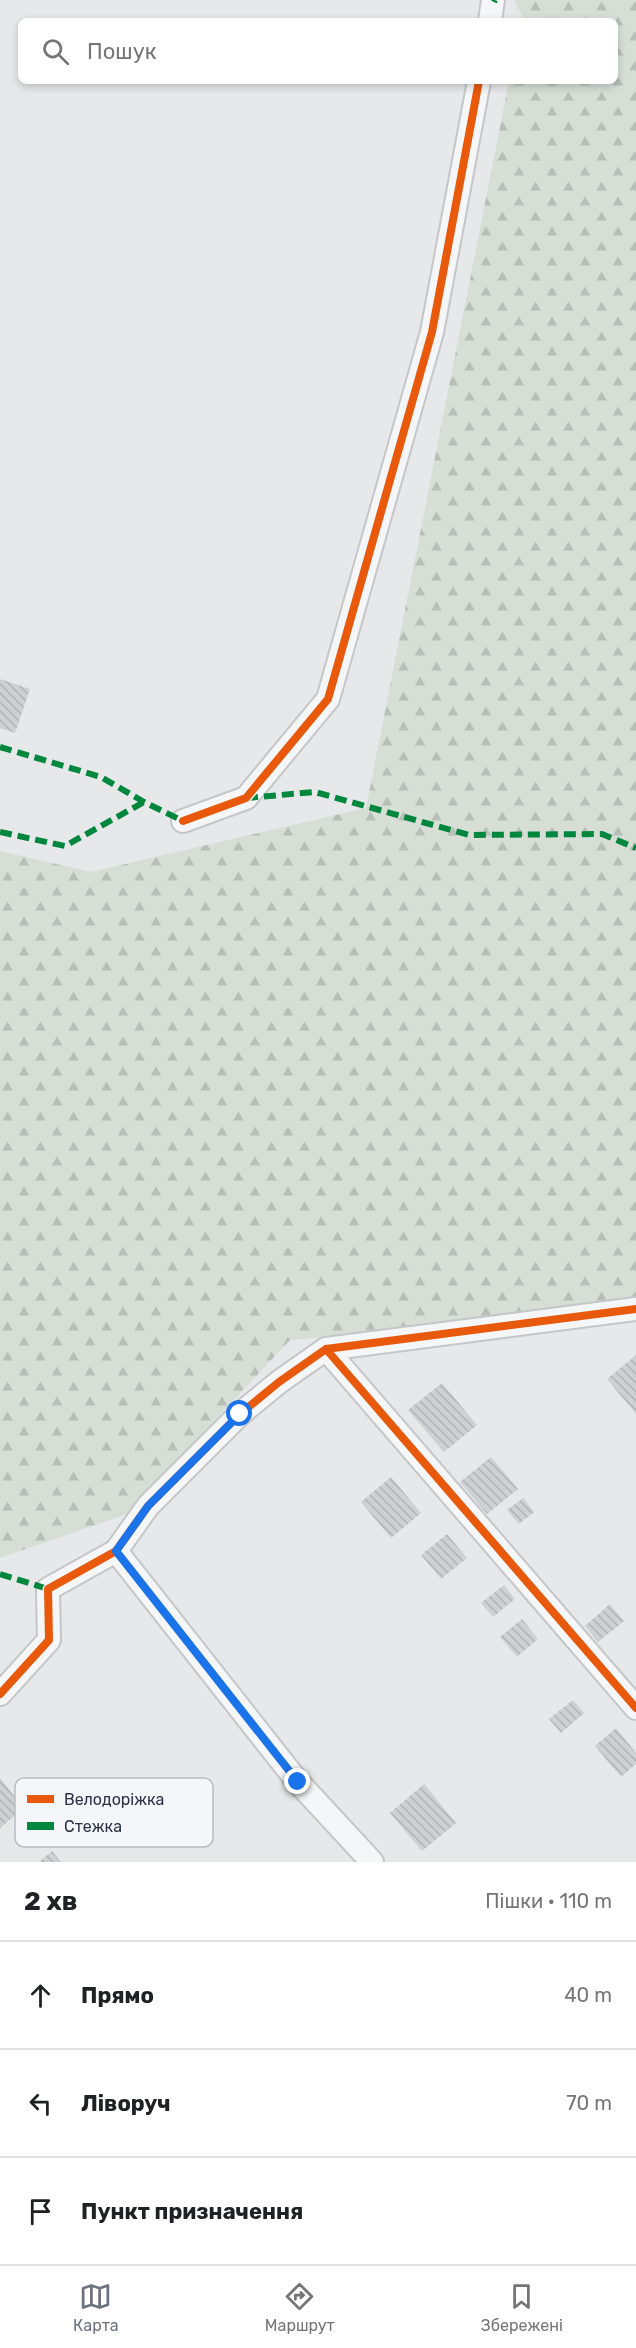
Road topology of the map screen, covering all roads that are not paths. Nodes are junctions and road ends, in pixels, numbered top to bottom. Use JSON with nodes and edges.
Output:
{"nodes":[{"id":1,"x":493,"y":0,"type":"edge"},
{"id":2,"x":490,"y":18,"type":"edge"},
{"id":3,"x":478,"y":84,"type":"edge"},
{"id":4,"x":183,"y":820,"type":"dead end"},
{"id":5,"x":636,"y":1309,"type":"edge"},
{"id":6,"x":326,"y":1349,"type":"junction"},
{"id":7,"x":116,"y":1551,"type":"junction"},
{"id":8,"x":0,"y":1694,"type":"edge"},
{"id":9,"x":636,"y":1708,"type":"edge"},
{"id":10,"x":372,"y":1862,"type":"edge"}],
"edges":[{"from":1,"to":2,"type":"street"},
{"from":3,"to":4,"type":"street"},
{"from":5,"to":6,"type":"street"},
{"from":6,"to":7,"type":"street"},
{"from":6,"to":9,"type":"street"},
{"from":7,"to":8,"type":"street"},
{"from":7,"to":10,"type":"street"}]}
